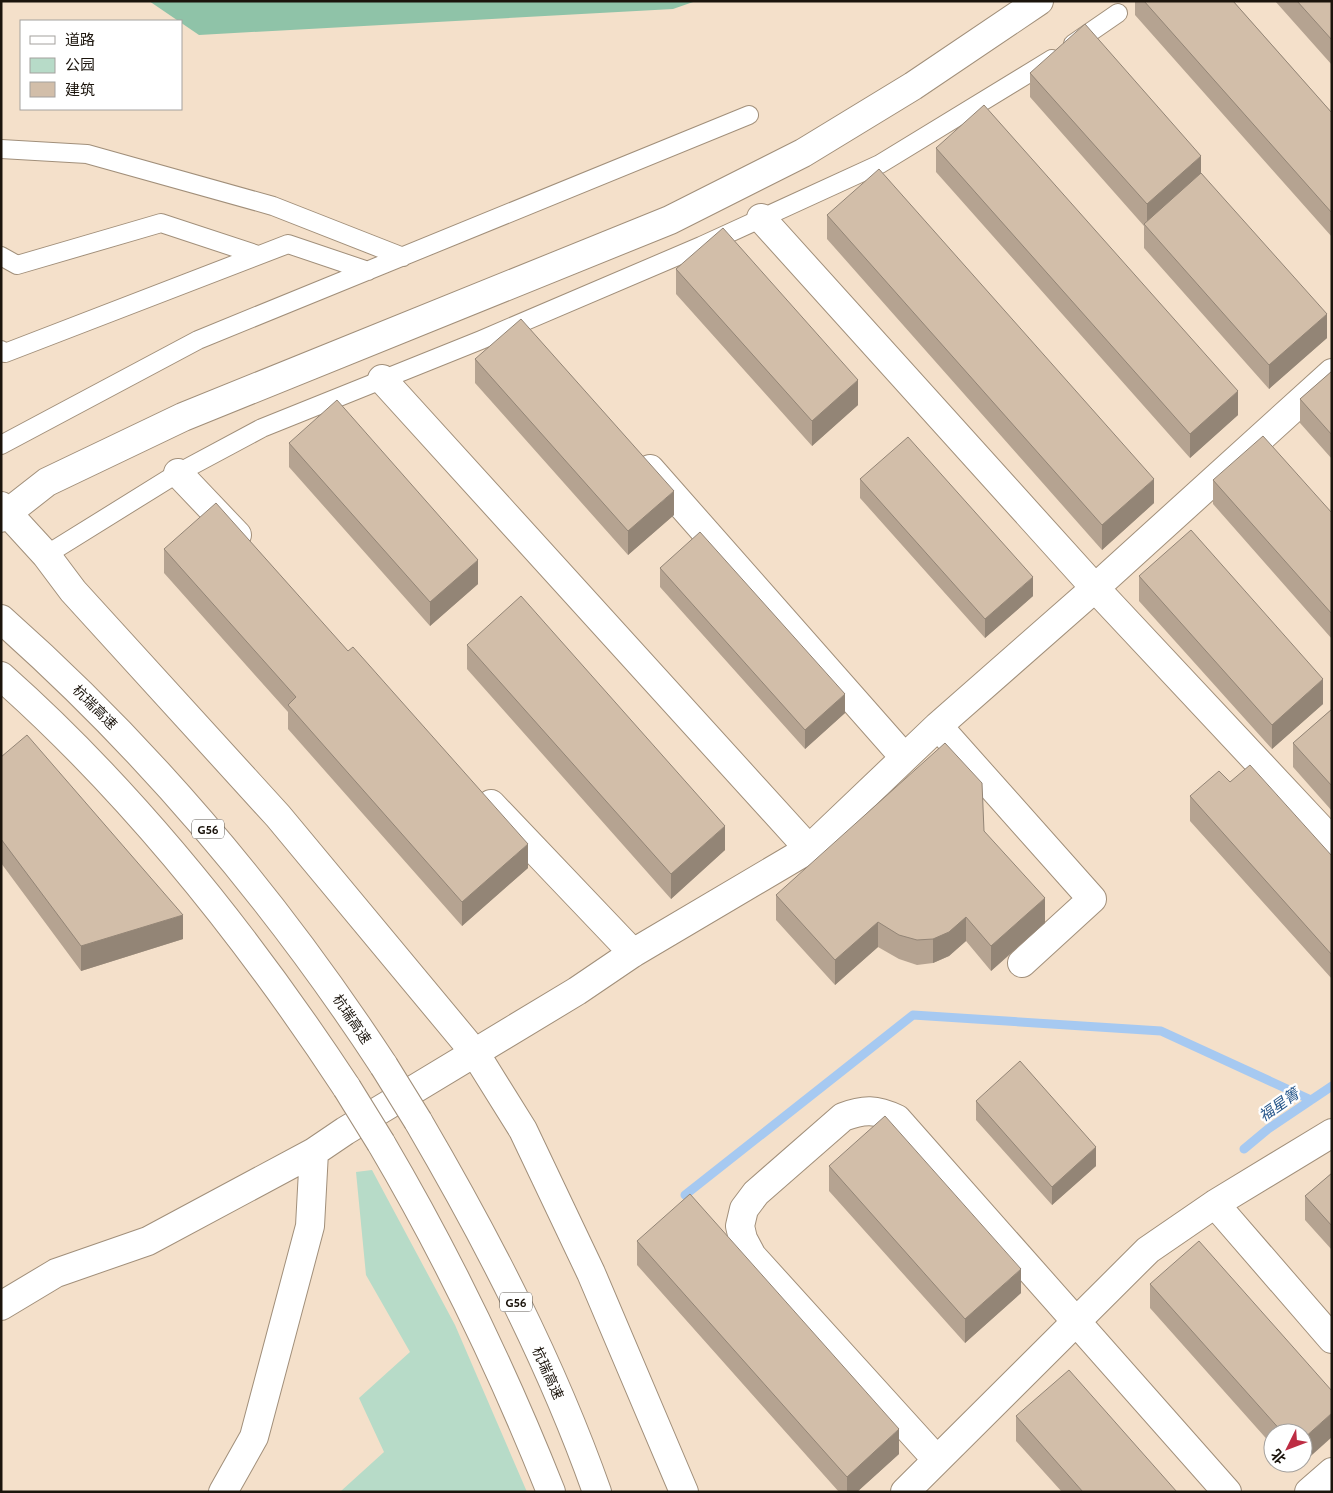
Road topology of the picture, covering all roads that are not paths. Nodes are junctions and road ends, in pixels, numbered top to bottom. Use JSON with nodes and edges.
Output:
{"nodes":[{"id":1,"x":1039,"y":1,"type":"edge"},
{"id":2,"x":1118,"y":13,"type":"dead end"},
{"id":3,"x":749,"y":115,"type":"dead end"},
{"id":4,"x":1,"y":149,"type":"edge"},
{"id":5,"x":761,"y":218,"type":"junction"},
{"id":6,"x":1,"y":256,"type":"edge"},
{"id":7,"x":258,"y":256,"type":"junction"},
{"id":8,"x":403,"y":257,"type":"junction"},
{"id":9,"x":368,"y":271,"type":"junction"},
{"id":10,"x":520,"y":323,"type":"junction"},
{"id":11,"x":540,"y":345,"type":"edge"},
{"id":12,"x":1,"y":350,"type":"edge"},
{"id":13,"x":1332,"y":373,"type":"edge"},
{"id":14,"x":382,"y":379,"type":"junction"},
{"id":15,"x":1,"y":445,"type":"edge"},
{"id":16,"x":633,"y":450,"type":"edge"},
{"id":17,"x":178,"y":472,"type":"junction"},
{"id":18,"x":3,"y":512,"type":"edge"},
{"id":19,"x":252,"y":552,"type":"edge"},
{"id":20,"x":46,"y":555,"type":"junction"},
{"id":21,"x":1095,"y":588,"type":"junction"},
{"id":22,"x":1,"y":619,"type":"edge"},
{"id":23,"x":1,"y":676,"type":"edge"},
{"id":24,"x":938,"y":726,"type":"junction"},
{"id":25,"x":904,"y":757,"type":"junction"},
{"id":26,"x":477,"y":788,"type":"edge"},
{"id":27,"x":1332,"y":841,"type":"edge"},
{"id":28,"x":809,"y":849,"type":"junction"},
{"id":29,"x":633,"y":953,"type":"junction"},
{"id":30,"x":1022,"y":963,"type":"dead end"},
{"id":31,"x":475,"y":1053,"type":"junction"},
{"id":32,"x":1332,"y":1133,"type":"edge"},
{"id":33,"x":314,"y":1152,"type":"junction"},
{"id":34,"x":1215,"y":1204,"type":"junction"},
{"id":35,"x":1,"y":1306,"type":"edge"},
{"id":36,"x":1075,"y":1321,"type":"junction"},
{"id":37,"x":1332,"y":1339,"type":"edge"},
{"id":38,"x":937,"y":1460,"type":"junction"},
{"id":39,"x":1332,"y":1472,"type":"edge"},
{"id":40,"x":223,"y":1492,"type":"edge"},
{"id":41,"x":552,"y":1492,"type":"edge"},
{"id":42,"x":597,"y":1492,"type":"edge"},
{"id":43,"x":684,"y":1492,"type":"edge"},
{"id":44,"x":904,"y":1492,"type":"edge"},
{"id":45,"x":1227,"y":1492,"type":"edge"},
{"id":46,"x":1310,"y":1492,"type":"edge"}],
"edges":[{"from":1,"to":18,"type":"main road"},
{"from":2,"to":5,"type":"lane"},
{"from":3,"to":8,"type":"lane"},
{"from":4,"to":8,"type":"lane"},
{"from":5,"to":10,"type":"lane"},
{"from":5,"to":21,"type":"main road"},
{"from":6,"to":7,"type":"lane"},
{"from":7,"to":9,"type":"lane"},
{"from":7,"to":12,"type":"lane"},
{"from":8,"to":9,"type":"lane"},
{"from":9,"to":15,"type":"lane"},
{"from":10,"to":11,"type":"main road"},
{"from":10,"to":14,"type":"lane"},
{"from":13,"to":21,"type":"main road"},
{"from":14,"to":17,"type":"lane"},
{"from":14,"to":28,"type":"main road"},
{"from":16,"to":25,"type":"main road"},
{"from":17,"to":19,"type":"main road"},
{"from":17,"to":20,"type":"lane"},
{"from":18,"to":20,"type":"main road"},
{"from":20,"to":31,"type":"main road"},
{"from":21,"to":24,"type":"main road"},
{"from":21,"to":27,"type":"main road"},
{"from":22,"to":42,"type":"main road","name":"杭瑞高速","number":"G56","bridge":true},
{"from":23,"to":41,"type":"main road","bridge":true},
{"from":24,"to":25,"type":"main road"},
{"from":24,"to":30,"type":"main road"},
{"from":25,"to":28,"type":"main road"},
{"from":26,"to":29,"type":"main road"},
{"from":28,"to":29,"type":"main road"},
{"from":29,"to":31,"type":"main road"},
{"from":31,"to":33,"type":"main road"},
{"from":31,"to":43,"type":"main road"},
{"from":32,"to":34,"type":"main road"},
{"from":33,"to":35,"type":"main road"},
{"from":33,"to":40,"type":"main road"},
{"from":34,"to":36,"type":"main road"},
{"from":34,"to":37,"type":"main road"},
{"from":36,"to":38,"type":"main road"},
{"from":36,"to":38,"type":"main road"},
{"from":36,"to":45,"type":"main road"},
{"from":38,"to":44,"type":"main road"},
{"from":39,"to":46,"type":"main road"}]}
